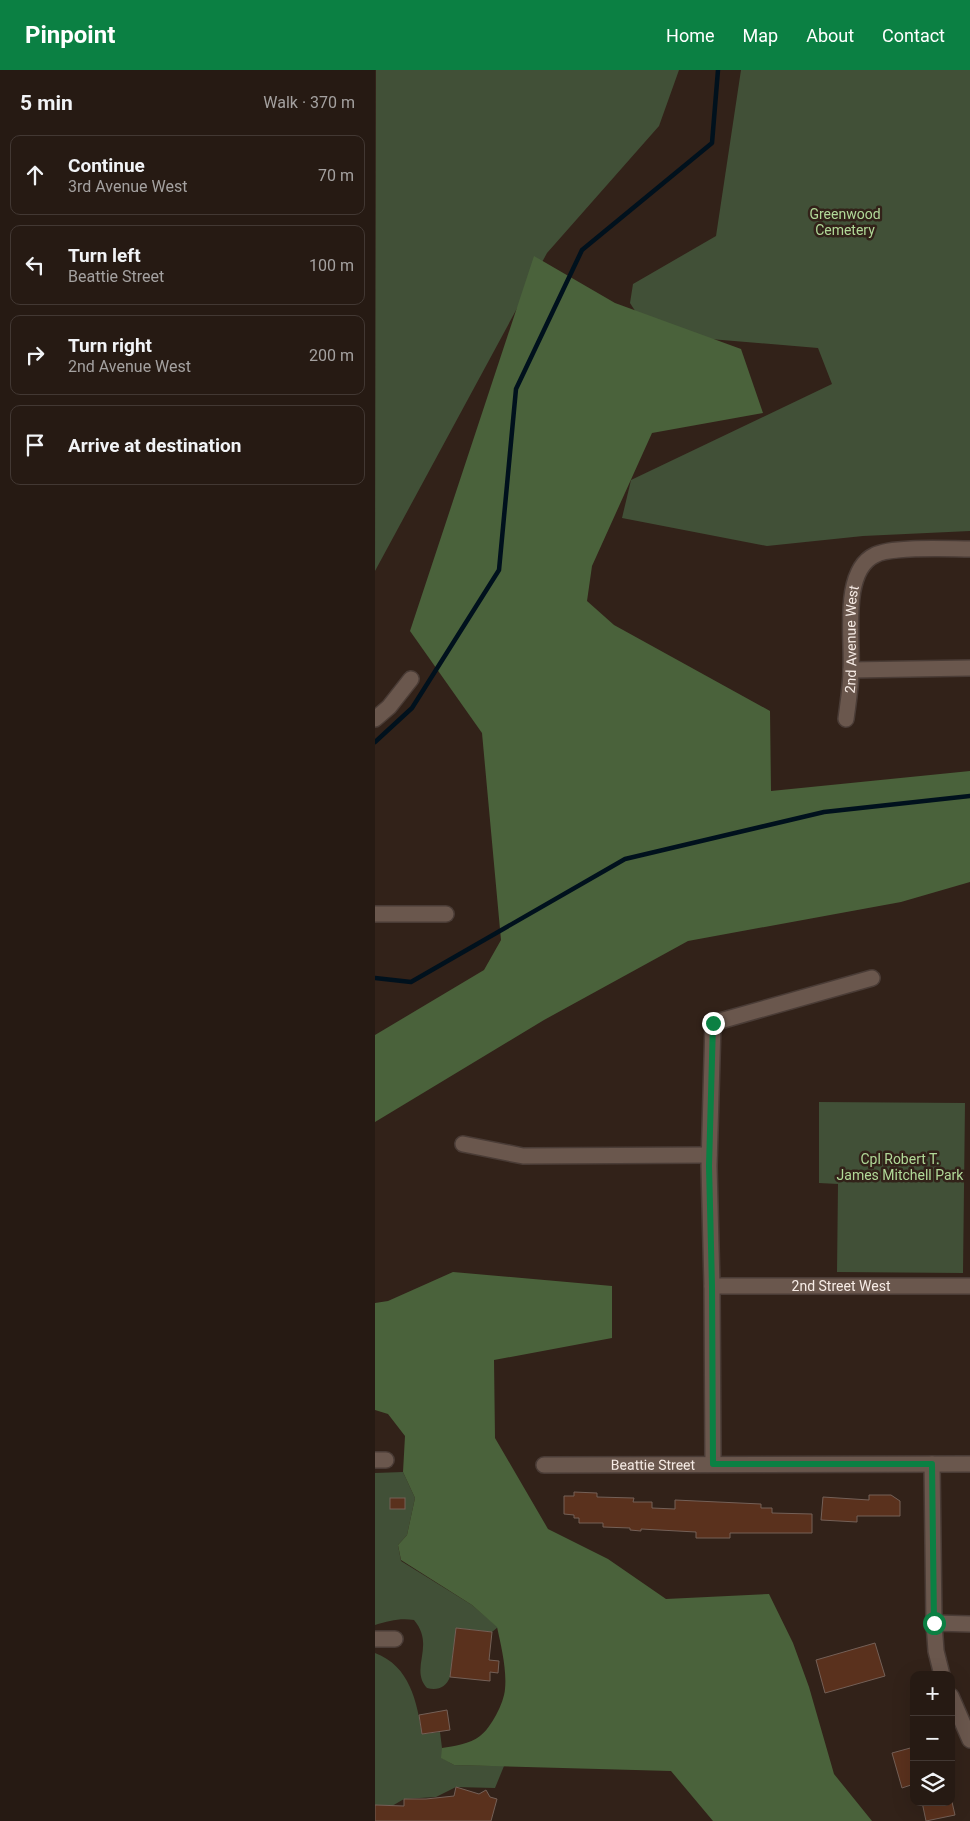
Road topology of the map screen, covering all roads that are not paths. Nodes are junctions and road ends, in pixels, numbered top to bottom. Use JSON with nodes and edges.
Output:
{"nodes":[{"id":1,"x":970,"y":549,"type":"edge"},
{"id":2,"x":970,"y":668,"type":"edge"},
{"id":3,"x":851,"y":670,"type":"junction"},
{"id":4,"x":411,"y":679,"type":"dead end"},
{"id":5,"x":375,"y":719,"type":"edge"},
{"id":6,"x":846,"y":719,"type":"dead end"},
{"id":7,"x":375,"y":914,"type":"edge"},
{"id":8,"x":446,"y":914,"type":"dead end"},
{"id":9,"x":872,"y":978,"type":"dead end"},
{"id":10,"x":463,"y":1144,"type":"dead end"},
{"id":11,"x":709,"y":1155,"type":"junction"},
{"id":12,"x":712,"y":1286,"type":"junction"},
{"id":13,"x":970,"y":1286,"type":"edge"},
{"id":14,"x":713,"y":1464,"type":"junction"},
{"id":15,"x":932,"y":1464,"type":"junction"},
{"id":16,"x":970,"y":1464,"type":"edge"},
{"id":17,"x":544,"y":1465,"type":"dead end"},
{"id":18,"x":934,"y":1623,"type":"junction"},
{"id":19,"x":970,"y":1624,"type":"edge"},
{"id":20,"x":375,"y":1639,"type":"edge"},
{"id":21,"x":395,"y":1639,"type":"dead end"},
{"id":22,"x":941,"y":1671,"type":"edge"},
{"id":23,"x":955,"y":1705,"type":"edge"},
{"id":24,"x":970,"y":1740,"type":"edge"}],
"edges":[{"from":1,"to":3,"type":"street","name":"2nd Avenue West"},
{"from":2,"to":3,"type":"street"},
{"from":3,"to":6,"type":"street","name":"2nd Avenue West"},
{"from":4,"to":5,"type":"street"},
{"from":7,"to":8,"type":"street"},
{"from":9,"to":11,"type":"street"},
{"from":10,"to":11,"type":"street"},
{"from":11,"to":12,"type":"street"},
{"from":12,"to":13,"type":"street","name":"2nd Street West"},
{"from":12,"to":14,"type":"street"},
{"from":14,"to":15,"type":"street","name":"Beattie Street"},
{"from":14,"to":17,"type":"street","name":"Beattie Street"},
{"from":15,"to":16,"type":"street","name":"Beattie Street"},
{"from":15,"to":18,"type":"street"},
{"from":18,"to":19,"type":"street"},
{"from":18,"to":22,"type":"street"},
{"from":20,"to":21,"type":"street"},
{"from":23,"to":24,"type":"street"}]}
